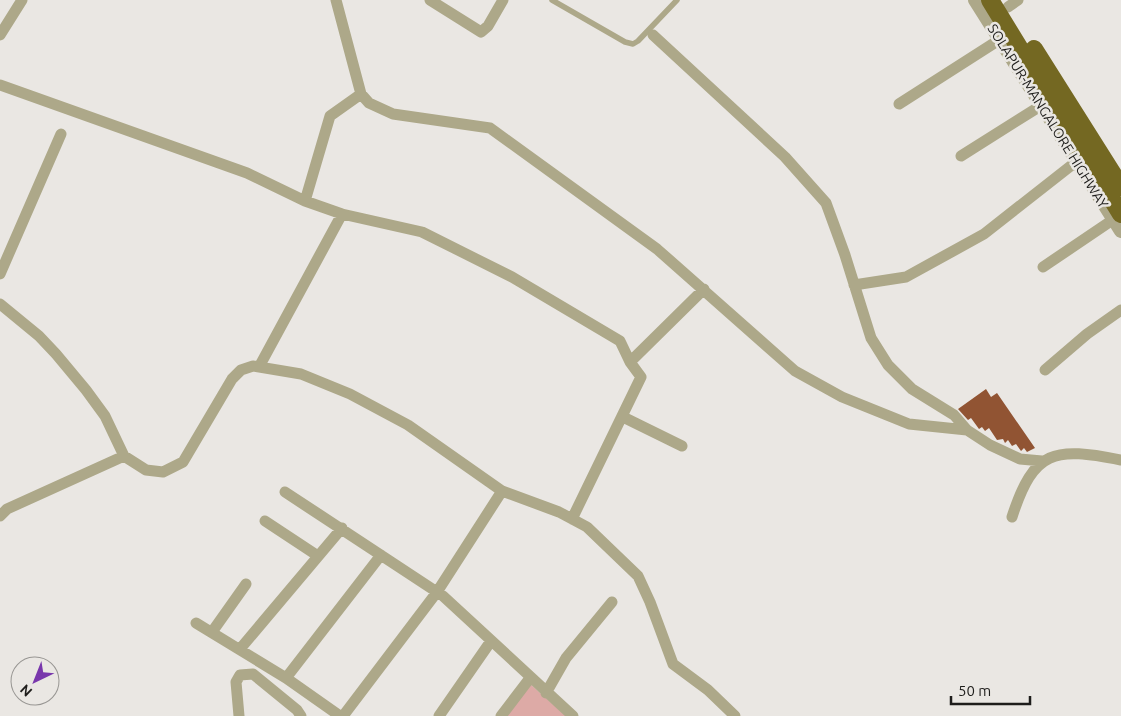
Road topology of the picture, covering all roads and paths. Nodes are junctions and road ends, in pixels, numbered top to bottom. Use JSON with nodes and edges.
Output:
{"nodes":[{"id":1,"x":22,"y":0,"type":"edge"},
{"id":2,"x":336,"y":0,"type":"edge"},
{"id":3,"x":430,"y":0,"type":"edge"},
{"id":4,"x":503,"y":0,"type":"edge"},
{"id":5,"x":552,"y":0,"type":"edge"},
{"id":6,"x":678,"y":0,"type":"edge"},
{"id":7,"x":975,"y":0,"type":"edge"},
{"id":8,"x":990,"y":0,"type":"edge"},
{"id":9,"x":1010,"y":2,"type":"edge"},
{"id":10,"x":0,"y":35,"type":"edge"},
{"id":11,"x":654,"y":35,"type":"dead end"},
{"id":12,"x":999,"y":40,"type":"junction"},
{"id":13,"x":0,"y":85,"type":"edge"},
{"id":14,"x":361,"y":94,"type":"junction"},
{"id":15,"x":899,"y":104,"type":"dead end"},
{"id":16,"x":1042,"y":106,"type":"junction"},
{"id":17,"x":61,"y":134,"type":"dead end"},
{"id":18,"x":961,"y":156,"type":"dead end"},
{"id":19,"x":1077,"y":161,"type":"junction"},
{"id":20,"x":1121,"y":187,"type":"edge"},
{"id":21,"x":306,"y":201,"type":"junction"},
{"id":22,"x":342,"y":214,"type":"junction"},
{"id":23,"x":1119,"y":221,"type":"edge"},
{"id":24,"x":1043,"y":267,"type":"dead end"},
{"id":25,"x":0,"y":274,"type":"edge"},
{"id":26,"x":854,"y":285,"type":"junction"},
{"id":27,"x":704,"y":289,"type":"junction"},
{"id":28,"x":0,"y":304,"type":"edge"},
{"id":29,"x":1121,"y":310,"type":"edge"},
{"id":30,"x":630,"y":362,"type":"junction"},
{"id":31,"x":259,"y":367,"type":"junction"},
{"id":32,"x":1045,"y":370,"type":"dead end"},
{"id":33,"x":623,"y":417,"type":"junction"},
{"id":34,"x":967,"y":430,"type":"junction"},
{"id":35,"x":682,"y":446,"type":"dead end"},
{"id":36,"x":124,"y":456,"type":"junction"},
{"id":37,"x":1121,"y":460,"type":"edge"},
{"id":38,"x":1042,"y":461,"type":"junction"},
{"id":39,"x":502,"y":491,"type":"junction"},
{"id":40,"x":285,"y":492,"type":"dead end"},
{"id":41,"x":0,"y":516,"type":"edge"},
{"id":42,"x":1012,"y":517,"type":"dead end"},
{"id":43,"x":572,"y":519,"type":"junction"},
{"id":44,"x":265,"y":521,"type":"dead end"},
{"id":45,"x":342,"y":528,"type":"junction"},
{"id":46,"x":381,"y":555,"type":"junction"},
{"id":47,"x":318,"y":556,"type":"junction"},
{"id":48,"x":246,"y":584,"type":"dead end"},
{"id":49,"x":437,"y":592,"type":"junction"},
{"id":50,"x":612,"y":602,"type":"dead end"},
{"id":51,"x":196,"y":623,"type":"dead end"},
{"id":52,"x":212,"y":632,"type":"junction"},
{"id":53,"x":491,"y":641,"type":"junction"},
{"id":54,"x":240,"y":650,"type":"junction"},
{"id":55,"x":286,"y":678,"type":"junction"},
{"id":56,"x":530,"y":678,"type":"junction"},
{"id":57,"x":546,"y":693,"type":"junction"},
{"id":58,"x":288,"y":702,"type":"junction"},
{"id":59,"x":238,"y":716,"type":"edge"},
{"id":60,"x":290,"y":716,"type":"edge"},
{"id":61,"x":301,"y":716,"type":"edge"},
{"id":62,"x":342,"y":716,"type":"edge"},
{"id":63,"x":439,"y":716,"type":"edge"},
{"id":64,"x":501,"y":716,"type":"edge"},
{"id":65,"x":573,"y":716,"type":"edge"},
{"id":66,"x":735,"y":716,"type":"edge"}],
"edges":[{"from":1,"to":10,"type":"street"},
{"from":2,"to":14,"type":"street"},
{"from":3,"to":4,"type":"street"},
{"from":5,"to":6,"type":"lane"},
{"from":7,"to":12,"type":"street","name":"SOLAPUR-MANGALORE HIGHWAY"},
{"from":8,"to":23,"type":"highway"},
{"from":9,"to":20,"type":"highway"},
{"from":11,"to":26,"type":"street"},
{"from":12,"to":15,"type":"street"},
{"from":12,"to":16,"type":"street","name":"SOLAPUR-MANGALORE HIGHWAY"},
{"from":13,"to":21,"type":"street"},
{"from":14,"to":21,"type":"street"},
{"from":14,"to":27,"type":"street"},
{"from":16,"to":18,"type":"street"},
{"from":16,"to":19,"type":"street","name":"SOLAPUR-MANGALORE HIGHWAY"},
{"from":17,"to":25,"type":"street"},
{"from":19,"to":23,"type":"street","name":"SOLAPUR-MANGALORE HIGHWAY"},
{"from":19,"to":26,"type":"street"},
{"from":21,"to":22,"type":"street"},
{"from":22,"to":30,"type":"street"},
{"from":22,"to":31,"type":"street"},
{"from":23,"to":24,"type":"street"},
{"from":26,"to":34,"type":"street"},
{"from":27,"to":30,"type":"street"},
{"from":27,"to":34,"type":"street"},
{"from":28,"to":36,"type":"street"},
{"from":29,"to":32,"type":"street"},
{"from":30,"to":33,"type":"street"},
{"from":31,"to":36,"type":"street"},
{"from":31,"to":39,"type":"street"},
{"from":33,"to":35,"type":"street"},
{"from":33,"to":43,"type":"street"},
{"from":34,"to":38,"type":"street"},
{"from":36,"to":41,"type":"street"},
{"from":37,"to":38,"type":"street"},
{"from":38,"to":42,"type":"street"},
{"from":39,"to":43,"type":"street"},
{"from":39,"to":49,"type":"street"},
{"from":40,"to":45,"type":"street"},
{"from":43,"to":66,"type":"street"},
{"from":44,"to":47,"type":"street"},
{"from":45,"to":46,"type":"street"},
{"from":45,"to":47,"type":"street"},
{"from":46,"to":49,"type":"street"},
{"from":46,"to":55,"type":"street"},
{"from":47,"to":54,"type":"street"},
{"from":48,"to":52,"type":"street"},
{"from":49,"to":53,"type":"street"},
{"from":49,"to":62,"type":"street"},
{"from":50,"to":57,"type":"street"},
{"from":51,"to":52,"type":"street"},
{"from":52,"to":54,"type":"street"},
{"from":53,"to":56,"type":"street"},
{"from":53,"to":63,"type":"street"},
{"from":54,"to":55,"type":"street"},
{"from":55,"to":62,"type":"street"},
{"from":56,"to":57,"type":"street"},
{"from":56,"to":64,"type":"street"},
{"from":57,"to":65,"type":"street"},
{"from":58,"to":59,"type":"street"},
{"from":58,"to":60,"type":"street"},
{"from":58,"to":61,"type":"street"}]}
